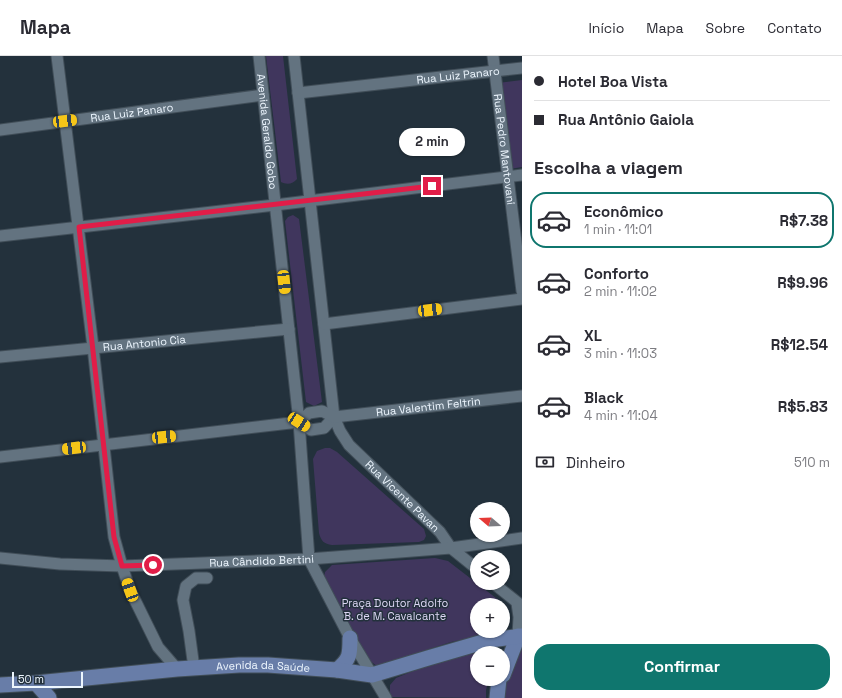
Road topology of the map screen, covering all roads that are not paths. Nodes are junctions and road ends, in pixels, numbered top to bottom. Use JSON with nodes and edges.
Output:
{"nodes":[{"id":1,"x":57,"y":56,"type":"edge"},
{"id":2,"x":259,"y":56,"type":"edge"},
{"id":3,"x":294,"y":56,"type":"edge"},
{"id":4,"x":494,"y":56,"type":"edge"},
{"id":5,"x":522,"y":68,"type":"edge"},
{"id":6,"x":495,"y":72,"type":"junction"},
{"id":7,"x":298,"y":93,"type":"junction"},
{"id":8,"x":263,"y":95,"type":"junction"},
{"id":9,"x":65,"y":121,"type":"junction"},
{"id":10,"x":0,"y":130,"type":"edge"},
{"id":11,"x":522,"y":175,"type":"edge"},
{"id":12,"x":508,"y":177,"type":"junction"},
{"id":13,"x":310,"y":200,"type":"junction"},
{"id":14,"x":275,"y":205,"type":"junction"},
{"id":15,"x":79,"y":227,"type":"junction"},
{"id":16,"x":0,"y":236,"type":"edge"},
{"id":17,"x":522,"y":291,"type":"edge"},
{"id":18,"x":522,"y":299,"type":"edge"},
{"id":19,"x":324,"y":324,"type":"junction"},
{"id":20,"x":289,"y":329,"type":"junction"},
{"id":21,"x":93,"y":347,"type":"junction"},
{"id":22,"x":0,"y":357,"type":"edge"},
{"id":23,"x":522,"y":396,"type":"edge"},
{"id":24,"x":334,"y":417,"type":"junction"},
{"id":25,"x":299,"y":422,"type":"junction"},
{"id":26,"x":103,"y":444,"type":"junction"},
{"id":27,"x":0,"y":456,"type":"edge"},
{"id":28,"x":522,"y":538,"type":"edge"},
{"id":29,"x":451,"y":548,"type":"junction"},
{"id":30,"x":0,"y":558,"type":"edge"},
{"id":31,"x":309,"y":559,"type":"junction"},
{"id":32,"x":470,"y":563,"type":"edge"},
{"id":33,"x":122,"y":566,"type":"junction"},
{"id":34,"x":207,"y":578,"type":"dead end"},
{"id":35,"x":502,"y":590,"type":"edge"},
{"id":36,"x":520,"y":605,"type":"edge"},
{"id":37,"x":520,"y":636,"type":"edge"},
{"id":38,"x":350,"y":638,"type":"junction"},
{"id":39,"x":498,"y":646,"type":"edge"},
{"id":40,"x":158,"y":647,"type":"junction"},
{"id":41,"x":510,"y":660,"type":"edge"},
{"id":42,"x":194,"y":668,"type":"junction"},
{"id":43,"x":177,"y":669,"type":"junction"},
{"id":44,"x":337,"y":670,"type":"junction"},
{"id":45,"x":153,"y":671,"type":"junction"},
{"id":46,"x":372,"y":676,"type":"junction"},
{"id":47,"x":36,"y":683,"type":"junction"},
{"id":48,"x":0,"y":685,"type":"edge"},
{"id":49,"x":20,"y":685,"type":"junction"},
{"id":50,"x":0,"y":691,"type":"edge"},
{"id":51,"x":49,"y":698,"type":"edge"},
{"id":52,"x":386,"y":698,"type":"edge"}],
"edges":[{"from":1,"to":9,"type":"street"},
{"from":2,"to":8,"type":"street","name":"Avenida Geraldo Gobo"},
{"from":3,"to":7,"type":"street"},
{"from":4,"to":6,"type":"street","name":"Rua Pedro Mantovani"},
{"from":5,"to":6,"type":"street","name":"Rua Luiz Panaro"},
{"from":6,"to":7,"type":"street","name":"Rua Luiz Panaro"},
{"from":6,"to":12,"type":"street","name":"Rua Pedro Mantovani"},
{"from":7,"to":13,"type":"street"},
{"from":8,"to":9,"type":"street","name":"Rua Luiz Panaro"},
{"from":8,"to":14,"type":"street","name":"Avenida Geraldo Gobo"},
{"from":9,"to":10,"type":"street","name":"Rua Luiz Panaro"},
{"from":9,"to":15,"type":"street"},
{"from":11,"to":12,"type":"street"},
{"from":12,"to":13,"type":"street"},
{"from":12,"to":17,"type":"street","name":"Rua Pedro Mantovani"},
{"from":13,"to":14,"type":"street"},
{"from":13,"to":19,"type":"street"},
{"from":14,"to":15,"type":"street"},
{"from":14,"to":20,"type":"street","name":"Avenida Geraldo Gobo"},
{"from":15,"to":16,"type":"street"},
{"from":15,"to":21,"type":"street"},
{"from":18,"to":19,"type":"street"},
{"from":19,"to":24,"type":"street"},
{"from":20,"to":21,"type":"street","name":"Rua Antonio Cia"},
{"from":20,"to":25,"type":"street","name":"Avenida Geraldo Gobo"},
{"from":21,"to":22,"type":"street","name":"Rua Antonio Cia"},
{"from":21,"to":26,"type":"street"},
{"from":23,"to":24,"type":"street","name":"Rua Valentim Feltrin"},
{"from":24,"to":25,"type":"street","name":"Rua Valentim Feltrin"},
{"from":24,"to":25,"type":"street","name":"Rua Valentim Feltrin"},
{"from":24,"to":29,"type":"street","name":"Rua Vicente Pavan"},
{"from":25,"to":26,"type":"street","name":"Rua Valentim Feltrin"},
{"from":25,"to":31,"type":"street","name":"Avenida Geraldo Gobo"},
{"from":26,"to":27,"type":"street","name":"Rua Valentim Feltrin"},
{"from":26,"to":33,"type":"street"},
{"from":28,"to":29,"type":"street","name":"Rua Cândido Bertini"},
{"from":29,"to":31,"type":"street","name":"Rua Cândido Bertini"},
{"from":29,"to":32,"type":"street","name":"Rua Vicente Pavan"},
{"from":30,"to":33,"type":"street","name":"Rua Cândido Bertini"},
{"from":31,"to":33,"type":"street","name":"Rua Cândido Bertini"},
{"from":31,"to":38,"type":"street"},
{"from":33,"to":40,"type":"street"},
{"from":34,"to":42,"type":"street"},
{"from":35,"to":36,"type":"street"},
{"from":36,"to":37,"type":"street"},
{"from":37,"to":39,"type":"main road","name":"Avenida da Saúde"},
{"from":37,"to":41,"type":"main road"},
{"from":38,"to":44,"type":"main road"},
{"from":38,"to":46,"type":"street"},
{"from":39,"to":46,"type":"main road","name":"Avenida da Saúde"},
{"from":40,"to":43,"type":"street"},
{"from":40,"to":45,"type":"street"},
{"from":42,"to":43,"type":"main road","name":"Avenida da Saúde"},
{"from":42,"to":44,"type":"main road","name":"Avenida da Saúde"},
{"from":43,"to":45,"type":"main road","name":"Avenida da Saúde"},
{"from":44,"to":46,"type":"main road","name":"Avenida da Saúde"},
{"from":45,"to":47,"type":"main road","name":"Avenida da Saúde"},
{"from":46,"to":52,"type":"street"},
{"from":47,"to":49,"type":"main road","name":"Avenida da Saúde"},
{"from":47,"to":51,"type":"main road"},
{"from":48,"to":49,"type":"main road","name":"Avenida da Saúde"},
{"from":49,"to":50,"type":"main road"}]}
